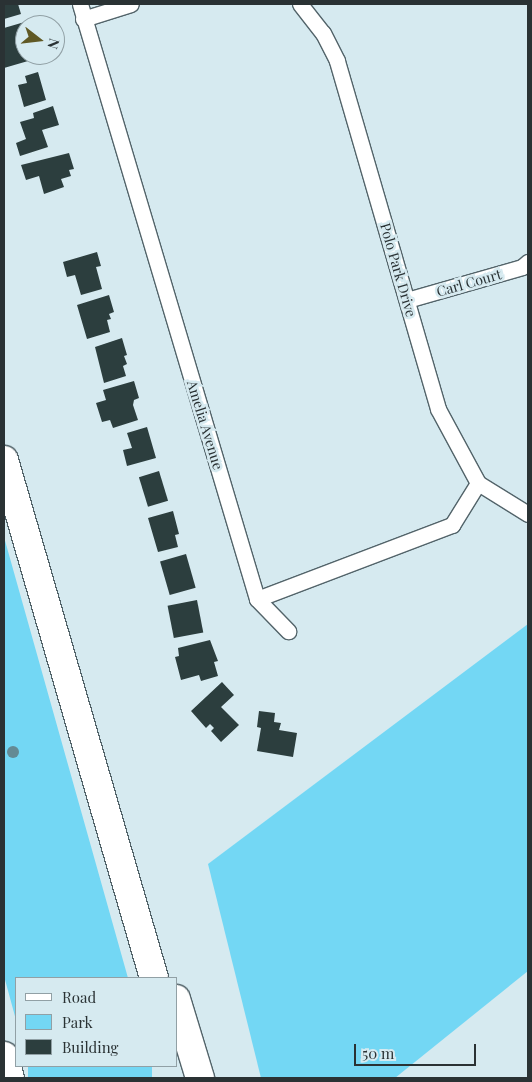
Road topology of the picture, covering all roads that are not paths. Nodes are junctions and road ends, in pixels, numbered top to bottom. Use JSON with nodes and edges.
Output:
{"nodes":[{"id":1,"x":131,"y":4,"type":"edge"},
{"id":2,"x":300,"y":4,"type":"edge"},
{"id":3,"x":82,"y":11,"type":"edge"},
{"id":4,"x":528,"y":262,"type":"edge"},
{"id":5,"x":407,"y":300,"type":"junction"},
{"id":6,"x":4,"y":460,"type":"edge"},
{"id":7,"x":478,"y":484,"type":"junction"},
{"id":8,"x":528,"y":514,"type":"edge"},
{"id":9,"x":257,"y":599,"type":"junction"},
{"id":10,"x":288,"y":631,"type":"dead end"},
{"id":11,"x":71,"y":687,"type":"junction"},
{"id":12,"x":154,"y":977,"type":"edge"},
{"id":13,"x":169,"y":977,"type":"edge"},
{"id":14,"x":178,"y":1006,"type":"edge"},
{"id":15,"x":4,"y":1056,"type":"edge"},
{"id":16,"x":10,"y":1078,"type":"edge"},
{"id":17,"x":200,"y":1078,"type":"edge"}],
"edges":[{"from":1,"to":3,"type":"street"},
{"from":2,"to":5,"type":"street","name":"Polo Park Drive"},
{"from":3,"to":9,"type":"street","name":"Amelia Avenue"},
{"from":4,"to":5,"type":"street","name":"Carl Court"},
{"from":5,"to":7,"type":"street","name":"Polo Park Drive"},
{"from":6,"to":11,"type":"highway"},
{"from":7,"to":8,"type":"street"},
{"from":7,"to":9,"type":"street"},
{"from":9,"to":10,"type":"street"},
{"from":11,"to":12,"type":"highway"},
{"from":11,"to":13,"type":"highway"},
{"from":14,"to":17,"type":"highway"},
{"from":15,"to":16,"type":"highway"}]}
